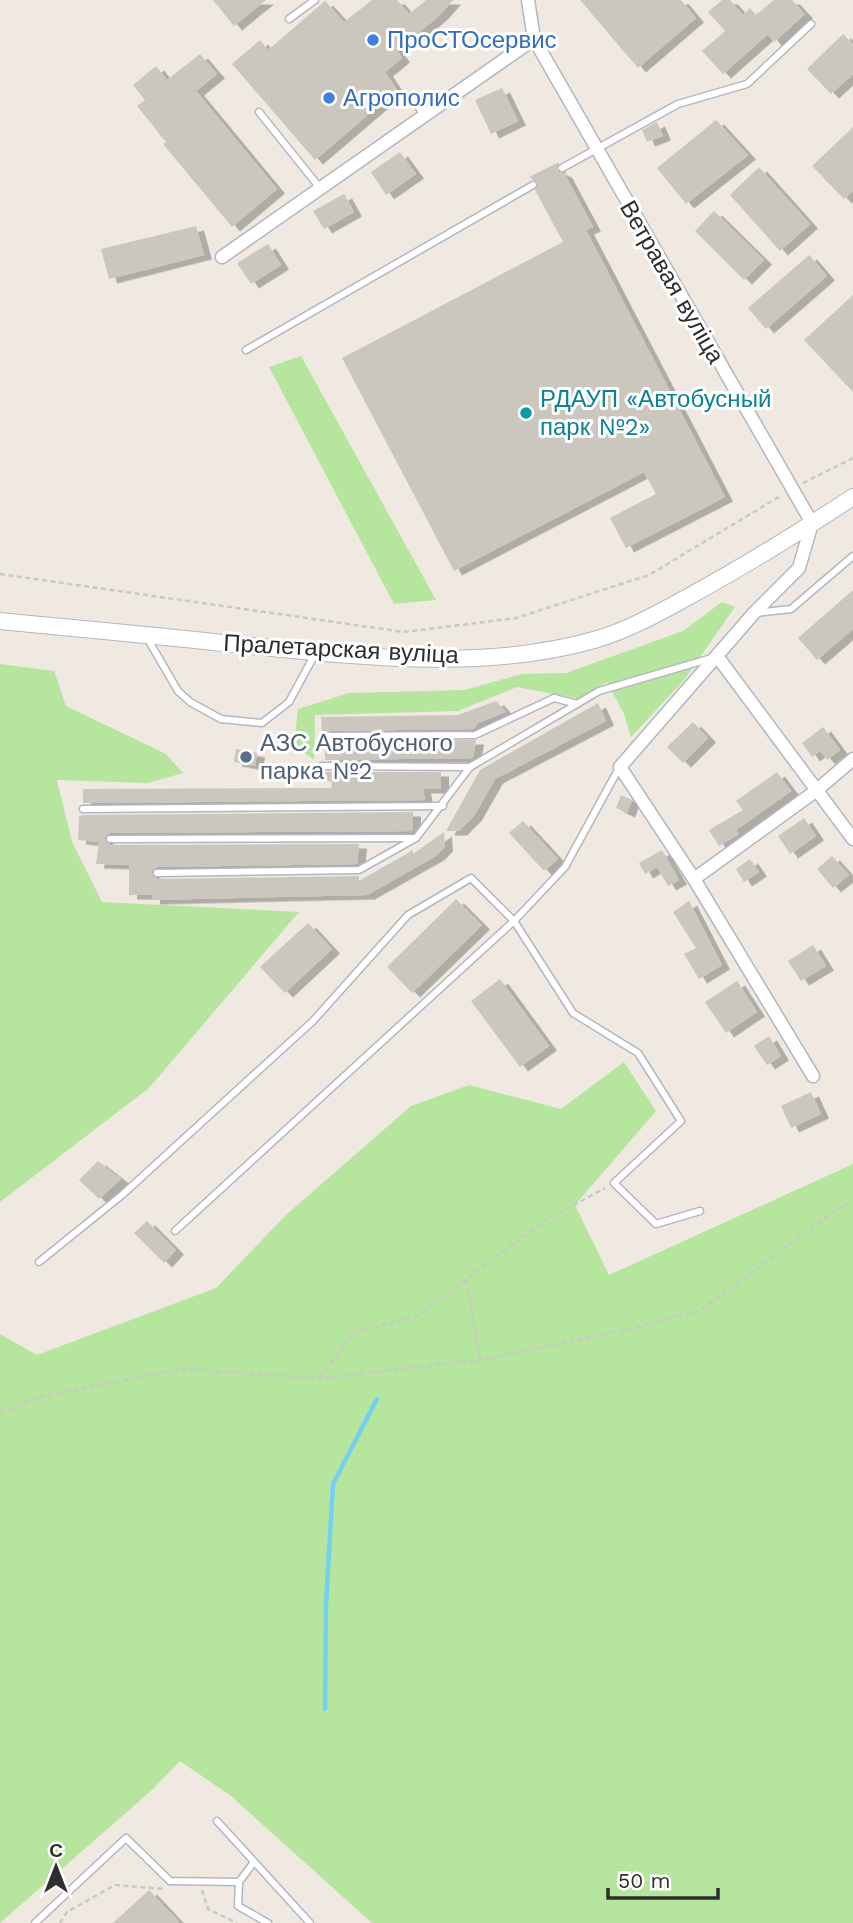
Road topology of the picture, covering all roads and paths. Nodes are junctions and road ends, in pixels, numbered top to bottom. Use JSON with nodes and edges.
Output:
{"nodes":[{"id":1,"x":315,"y":0,"type":"edge"},
{"id":2,"x":528,"y":0,"type":"edge"},
{"id":3,"x":289,"y":19,"type":"dead end"},
{"id":4,"x":811,"y":24,"type":"dead end"},
{"id":5,"x":534,"y":39,"type":"junction"},
{"id":6,"x":410,"y":95,"type":"dead end"},
{"id":7,"x":259,"y":112,"type":"dead end"},
{"id":8,"x":424,"y":115,"type":"junction"},
{"id":9,"x":596,"y":150,"type":"junction"},
{"id":10,"x":562,"y":168,"type":"dead end"},
{"id":11,"x":533,"y":185,"type":"dead end"},
{"id":12,"x":320,"y":188,"type":"junction"},
{"id":13,"x":222,"y":257,"type":"dead end"},
{"id":14,"x":246,"y":350,"type":"dead end"},
{"id":15,"x":853,"y":458,"type":"edge"},
{"id":16,"x":792,"y":489,"type":"junction"},
{"id":17,"x":853,"y":497,"type":"edge"},
{"id":18,"x":812,"y":523,"type":"junction"},
{"id":19,"x":853,"y":556,"type":"edge"},
{"id":20,"x":0,"y":574,"type":"edge"},
{"id":21,"x":754,"y":613,"type":"junction"},
{"id":22,"x":0,"y":621,"type":"edge"},
{"id":23,"x":145,"y":635,"type":"junction"},
{"id":24,"x":316,"y":652,"type":"junction"},
{"id":25,"x":717,"y":656,"type":"junction"},
{"id":26,"x":577,"y":704,"type":"junction"},
{"id":27,"x":325,"y":736,"type":"dead end"},
{"id":28,"x":853,"y":760,"type":"edge"},
{"id":29,"x":322,"y":766,"type":"dead end"},
{"id":30,"x":470,"y":767,"type":"junction"},
{"id":31,"x":620,"y":767,"type":"junction"},
{"id":32,"x":817,"y":790,"type":"junction"},
{"id":33,"x":443,"y":806,"type":"junction"},
{"id":34,"x":83,"y":809,"type":"dead end"},
{"id":35,"x":416,"y":838,"type":"junction"},
{"id":36,"x":110,"y":839,"type":"dead end"},
{"id":37,"x":853,"y":839,"type":"edge"},
{"id":38,"x":156,"y":873,"type":"dead end"},
{"id":39,"x":694,"y":879,"type":"junction"},
{"id":40,"x":513,"y":921,"type":"junction"},
{"id":41,"x":813,"y":1076,"type":"dead end"},
{"id":42,"x":614,"y":1183,"type":"junction"},
{"id":43,"x":853,"y":1203,"type":"edge"},
{"id":44,"x":700,"y":1211,"type":"dead end"},
{"id":45,"x":175,"y":1231,"type":"dead end"},
{"id":46,"x":39,"y":1262,"type":"dead end"},
{"id":47,"x":466,"y":1279,"type":"junction"},
{"id":48,"x":480,"y":1360,"type":"junction"},
{"id":49,"x":320,"y":1378,"type":"junction"},
{"id":50,"x":0,"y":1412,"type":"edge"},
{"id":51,"x":217,"y":1821,"type":"dead end"},
{"id":52,"x":254,"y":1862,"type":"junction"},
{"id":53,"x":239,"y":1882,"type":"junction"},
{"id":54,"x":165,"y":1889,"type":"dead end"},
{"id":55,"x":190,"y":1890,"type":"dead end"},
{"id":56,"x":35,"y":1923,"type":"edge"},
{"id":57,"x":61,"y":1923,"type":"edge"},
{"id":58,"x":237,"y":1923,"type":"edge"},
{"id":59,"x":268,"y":1923,"type":"edge"},
{"id":60,"x":310,"y":1923,"type":"edge"}],
"edges":[{"from":1,"to":3,"type":"lane"},
{"from":2,"to":5,"type":"street","name":"Ветравая вуліца"},
{"from":4,"to":9,"type":"lane"},
{"from":5,"to":8,"type":"street"},
{"from":5,"to":9,"type":"street","name":"Ветравая вуліца"},
{"from":6,"to":8,"type":"lane"},
{"from":7,"to":12,"type":"lane"},
{"from":8,"to":12,"type":"street"},
{"from":9,"to":10,"type":"lane"},
{"from":9,"to":16,"type":"street","name":"Ветравая вуліца"},
{"from":11,"to":14,"type":"lane"},
{"from":12,"to":13,"type":"street"},
{"from":15,"to":16,"type":"path"},
{"from":16,"to":18,"type":"street","name":"Ветравая вуліца"},
{"from":16,"to":20,"type":"path"},
{"from":17,"to":18,"type":"main road","name":"Пралетарская вуліца"},
{"from":18,"to":21,"type":"street"},
{"from":18,"to":24,"type":"main road","name":"Пралетарская вуліца"},
{"from":19,"to":21,"type":"lane"},
{"from":21,"to":25,"type":"street"},
{"from":22,"to":23,"type":"main road","name":"Пралетарская вуліца"},
{"from":23,"to":24,"type":"main road","name":"Пралетарская вуліца"},
{"from":23,"to":24,"type":"lane"},
{"from":25,"to":26,"type":"lane"},
{"from":25,"to":31,"type":"street"},
{"from":25,"to":32,"type":"street"},
{"from":26,"to":27,"type":"lane"},
{"from":26,"to":30,"type":"lane"},
{"from":28,"to":32,"type":"street"},
{"from":29,"to":30,"type":"lane"},
{"from":30,"to":33,"type":"lane"},
{"from":31,"to":39,"type":"street"},
{"from":31,"to":40,"type":"lane"},
{"from":32,"to":37,"type":"street"},
{"from":32,"to":39,"type":"street"},
{"from":33,"to":34,"type":"lane"},
{"from":33,"to":35,"type":"lane"},
{"from":35,"to":36,"type":"lane"},
{"from":35,"to":38,"type":"lane"},
{"from":39,"to":41,"type":"street"},
{"from":40,"to":42,"type":"lane"},
{"from":40,"to":45,"type":"lane"},
{"from":40,"to":46,"type":"lane"},
{"from":42,"to":44,"type":"lane"},
{"from":42,"to":47,"type":"path"},
{"from":43,"to":48,"type":"path"},
{"from":47,"to":48,"type":"path"},
{"from":47,"to":49,"type":"path"},
{"from":48,"to":49,"type":"path"},
{"from":49,"to":50,"type":"path"},
{"from":51,"to":52,"type":"lane"},
{"from":52,"to":53,"type":"lane"},
{"from":52,"to":60,"type":"lane"},
{"from":53,"to":56,"type":"lane"},
{"from":53,"to":59,"type":"lane"},
{"from":54,"to":57,"type":"path"},
{"from":55,"to":58,"type":"path"}]}
